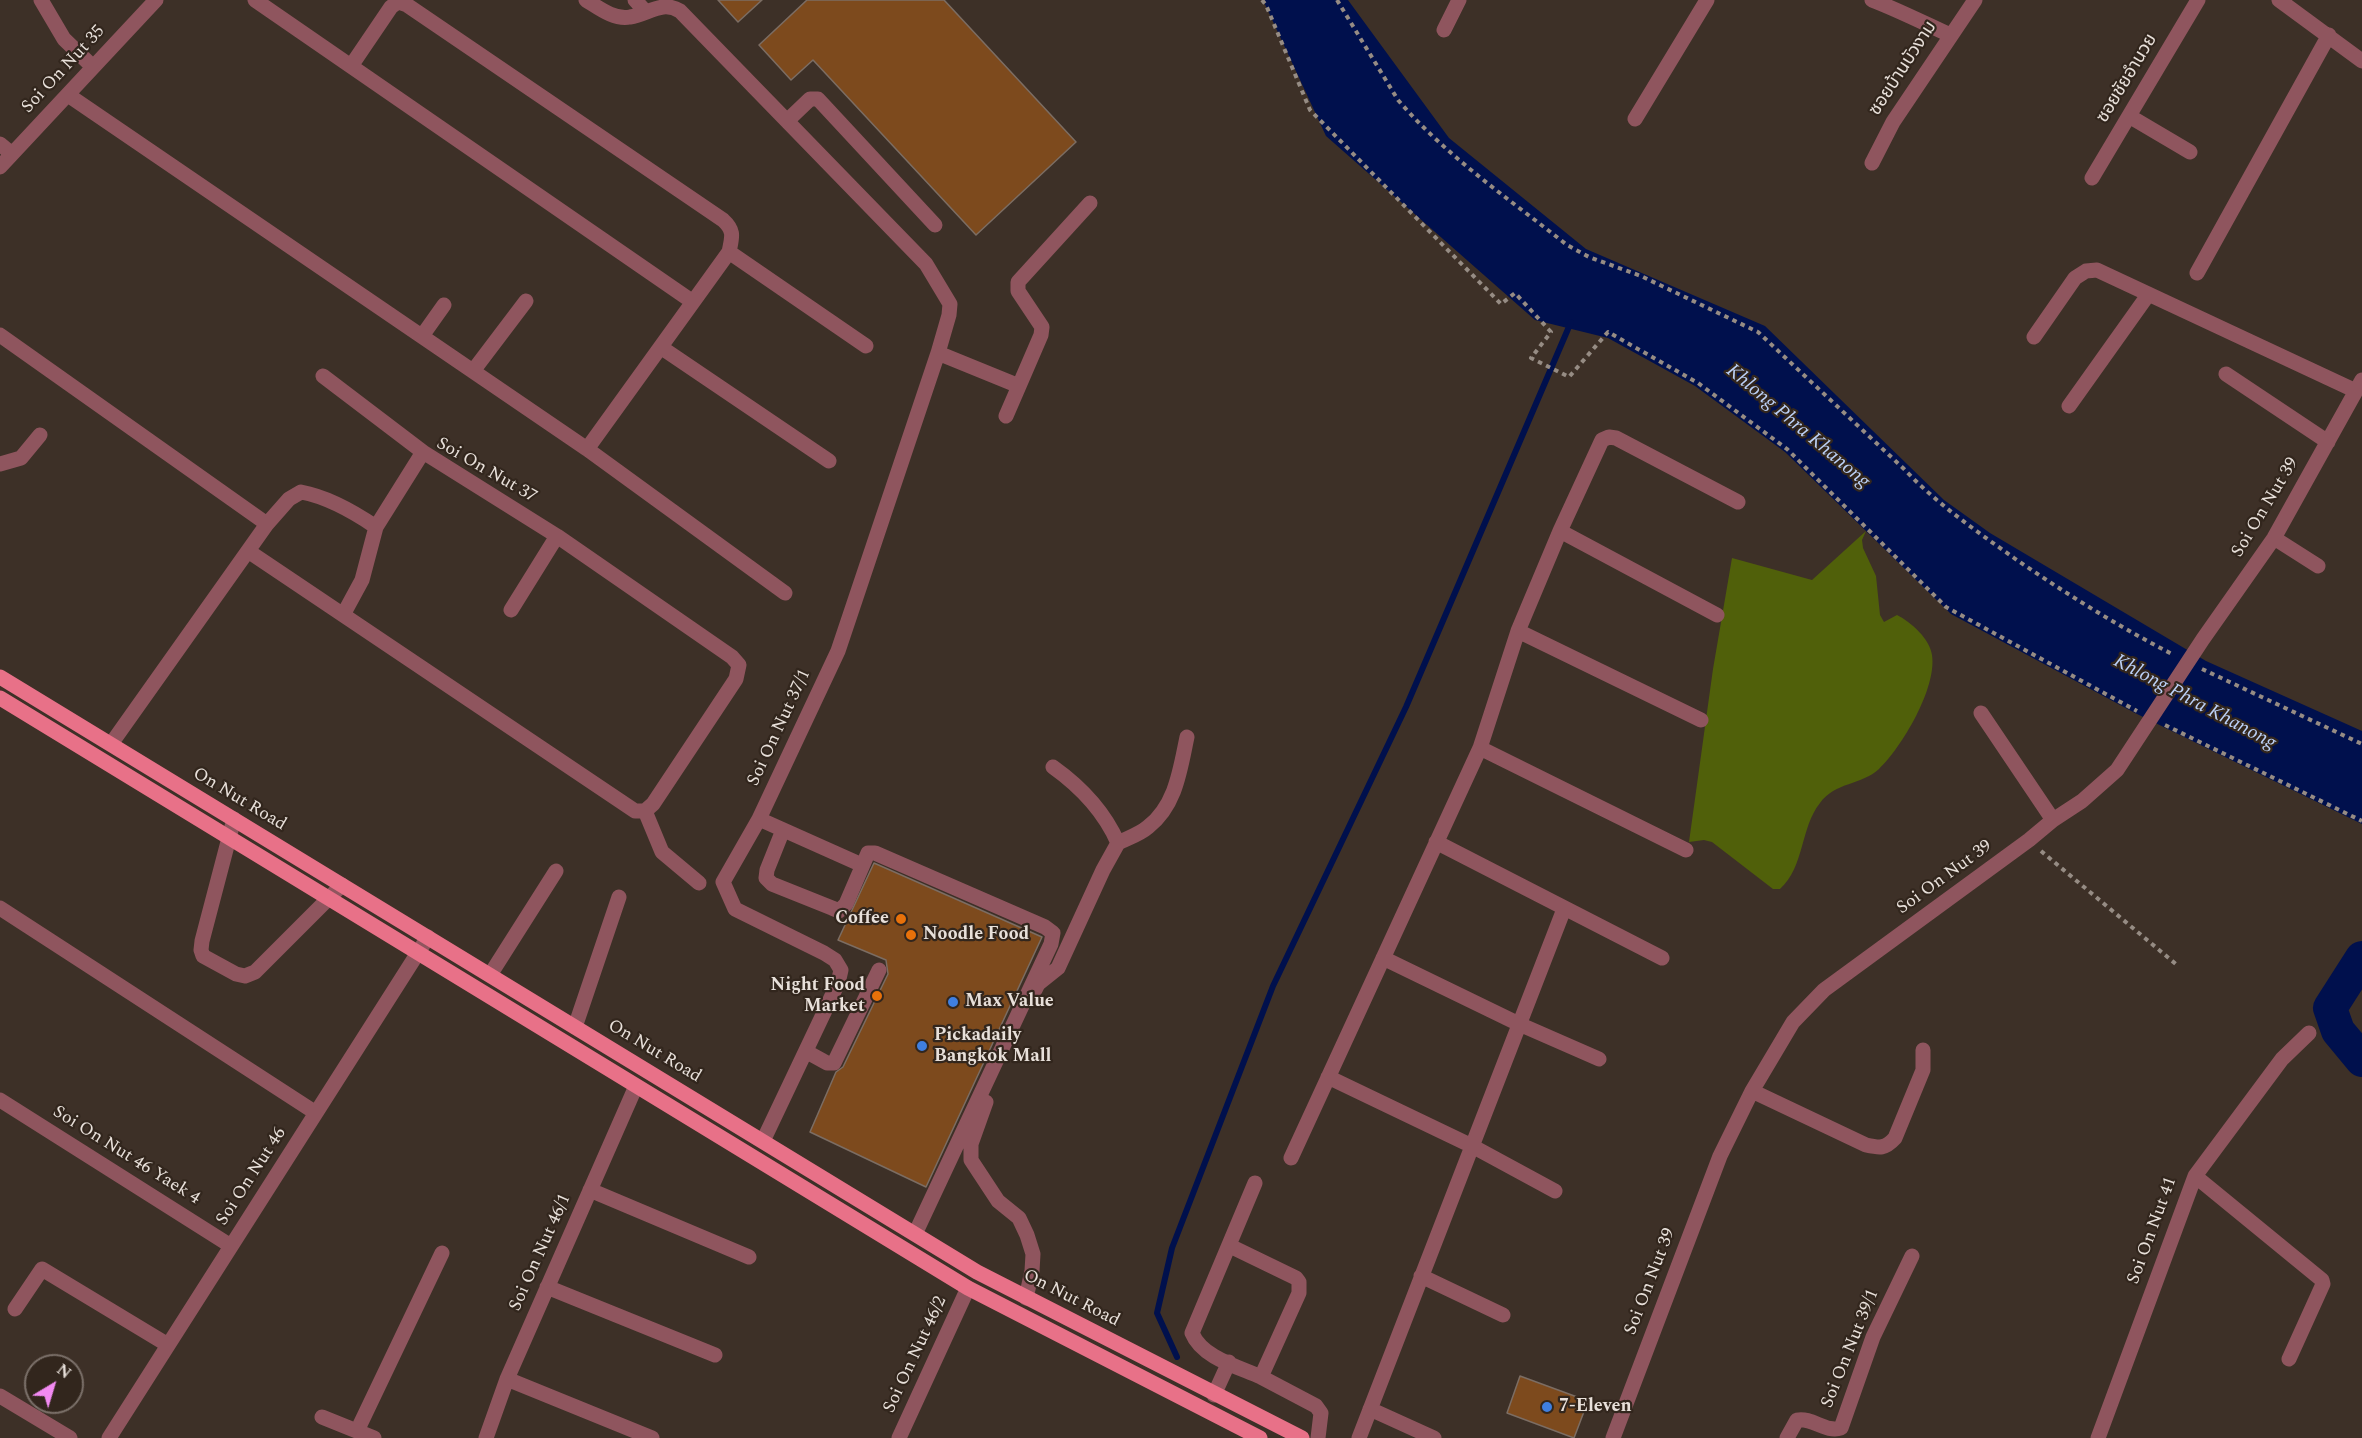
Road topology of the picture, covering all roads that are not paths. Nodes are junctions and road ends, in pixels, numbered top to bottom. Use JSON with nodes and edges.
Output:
{"nodes":[{"id":1,"x":41,"y":0,"type":"edge"},
{"id":2,"x":156,"y":0,"type":"edge"},
{"id":3,"x":255,"y":0,"type":"edge"},
{"id":4,"x":586,"y":0,"type":"edge"},
{"id":5,"x":635,"y":0,"type":"edge"},
{"id":6,"x":1459,"y":0,"type":"edge"},
{"id":7,"x":1707,"y":0,"type":"edge"},
{"id":8,"x":1872,"y":0,"type":"edge"},
{"id":9,"x":1975,"y":0,"type":"edge"},
{"id":10,"x":2198,"y":0,"type":"edge"},
{"id":11,"x":2279,"y":0,"type":"edge"},
{"id":12,"x":646,"y":12,"type":"junction"},
{"id":13,"x":1444,"y":30,"type":"dead end"},
{"id":14,"x":1950,"y":35,"type":"junction"},
{"id":15,"x":2329,"y":35,"type":"junction"},
{"id":16,"x":2362,"y":61,"type":"edge"},
{"id":17,"x":351,"y":66,"type":"junction"},
{"id":18,"x":93,"y":67,"type":"junction"},
{"id":19,"x":68,"y":95,"type":"junction"},
{"id":20,"x":2129,"y":116,"type":"junction"},
{"id":21,"x":788,"y":120,"type":"junction"},
{"id":22,"x":1635,"y":120,"type":"dead end"},
{"id":23,"x":6,"y":149,"type":"edge"},
{"id":24,"x":2190,"y":152,"type":"dead end"},
{"id":25,"x":1872,"y":163,"type":"dead end"},
{"id":26,"x":0,"y":167,"type":"edge"},
{"id":27,"x":2092,"y":178,"type":"dead end"},
{"id":28,"x":1090,"y":204,"type":"dead end"},
{"id":29,"x":935,"y":225,"type":"dead end"},
{"id":30,"x":729,"y":252,"type":"junction"},
{"id":31,"x":2197,"y":273,"type":"dead end"},
{"id":32,"x":2148,"y":295,"type":"junction"},
{"id":33,"x":526,"y":301,"type":"dead end"},
{"id":34,"x":693,"y":302,"type":"junction"},
{"id":35,"x":444,"y":305,"type":"dead end"},
{"id":36,"x":0,"y":335,"type":"edge"},
{"id":37,"x":422,"y":336,"type":"junction"},
{"id":38,"x":2034,"y":337,"type":"dead end"},
{"id":39,"x":866,"y":346,"type":"dead end"},
{"id":40,"x":662,"y":348,"type":"junction"},
{"id":41,"x":938,"y":353,"type":"junction"},
{"id":42,"x":473,"y":371,"type":"junction"},
{"id":43,"x":2226,"y":374,"type":"dead end"},
{"id":44,"x":323,"y":376,"type":"dead end"},
{"id":45,"x":1018,"y":386,"type":"junction"},
{"id":46,"x":2359,"y":386,"type":"edge"},
{"id":47,"x":2069,"y":406,"type":"dead end"},
{"id":48,"x":1006,"y":416,"type":"dead end"},
{"id":49,"x":40,"y":435,"type":"dead end"},
{"id":50,"x":2328,"y":442,"type":"junction"},
{"id":51,"x":587,"y":449,"type":"junction"},
{"id":52,"x":423,"y":452,"type":"junction"},
{"id":53,"x":829,"y":461,"type":"dead end"},
{"id":54,"x":0,"y":464,"type":"edge"},
{"id":55,"x":1738,"y":502,"type":"dead end"},
{"id":56,"x":267,"y":525,"type":"junction"},
{"id":57,"x":376,"y":527,"type":"junction"},
{"id":58,"x":1560,"y":531,"type":"junction"},
{"id":59,"x":557,"y":536,"type":"junction"},
{"id":60,"x":2274,"y":538,"type":"junction"},
{"id":61,"x":248,"y":551,"type":"junction"},
{"id":62,"x":2318,"y":566,"type":"dead end"},
{"id":63,"x":785,"y":593,"type":"dead end"},
{"id":64,"x":511,"y":610,"type":"dead end"},
{"id":65,"x":343,"y":615,"type":"junction"},
{"id":66,"x":1717,"y":615,"type":"dead end"},
{"id":67,"x":1518,"y":631,"type":"junction"},
{"id":68,"x":0,"y":676,"type":"edge"},
{"id":69,"x":0,"y":699,"type":"edge"},
{"id":70,"x":1981,"y":712,"type":"dead end"},
{"id":71,"x":1701,"y":720,"type":"dead end"},
{"id":72,"x":1187,"y":737,"type":"dead end"},
{"id":73,"x":111,"y":744,"type":"junction"},
{"id":74,"x":1480,"y":748,"type":"junction"},
{"id":75,"x":1053,"y":767,"type":"dead end"},
{"id":76,"x":645,"y":811,"type":"junction"},
{"id":77,"x":234,"y":819,"type":"junction"},
{"id":78,"x":759,"y":819,"type":"junction"},
{"id":79,"x":2053,"y":820,"type":"junction"},
{"id":80,"x":783,"y":830,"type":"junction"},
{"id":81,"x":228,"y":837,"type":"junction"},
{"id":82,"x":1436,"y":842,"type":"junction"},
{"id":83,"x":1118,"y":843,"type":"junction"},
{"id":84,"x":1686,"y":850,"type":"dead end"},
{"id":85,"x":862,"y":866,"type":"junction"},
{"id":86,"x":556,"y":871,"type":"dead end"},
{"id":87,"x":699,"y":883,"type":"dead end"},
{"id":88,"x":342,"y":885,"type":"junction"},
{"id":89,"x":619,"y":897,"type":"dead end"},
{"id":90,"x":328,"y":898,"type":"junction"},
{"id":91,"x":0,"y":908,"type":"edge"},
{"id":92,"x":1564,"y":909,"type":"junction"},
{"id":93,"x":428,"y":937,"type":"junction"},
{"id":94,"x":418,"y":953,"type":"junction"},
{"id":95,"x":1383,"y":958,"type":"junction"},
{"id":96,"x":1662,"y":958,"type":"dead end"},
{"id":97,"x":879,"y":970,"type":"dead end"},
{"id":98,"x":490,"y":975,"type":"junction"},
{"id":99,"x":1519,"y":1024,"type":"junction"},
{"id":100,"x":575,"y":1027,"type":"junction"},
{"id":101,"x":2309,"y":1033,"type":"dead end"},
{"id":102,"x":1923,"y":1050,"type":"dead end"},
{"id":103,"x":807,"y":1052,"type":"junction"},
{"id":104,"x":1599,"y":1059,"type":"dead end"},
{"id":105,"x":645,"y":1070,"type":"junction"},
{"id":106,"x":1328,"y":1077,"type":"junction"},
{"id":107,"x":636,"y":1086,"type":"junction"},
{"id":108,"x":1752,"y":1091,"type":"junction"},
{"id":109,"x":0,"y":1100,"type":"edge"},
{"id":110,"x":316,"y":1113,"type":"junction"},
{"id":111,"x":763,"y":1141,"type":"junction"},
{"id":112,"x":1472,"y":1146,"type":"junction"},
{"id":113,"x":1291,"y":1158,"type":"dead end"},
{"id":114,"x":2195,"y":1176,"type":"junction"},
{"id":115,"x":1255,"y":1183,"type":"dead end"},
{"id":116,"x":590,"y":1190,"type":"junction"},
{"id":117,"x":1555,"y":1191,"type":"dead end"},
{"id":118,"x":915,"y":1234,"type":"junction"},
{"id":119,"x":231,"y":1246,"type":"junction"},
{"id":120,"x":1230,"y":1246,"type":"junction"},
{"id":121,"x":442,"y":1253,"type":"dead end"},
{"id":122,"x":1912,"y":1256,"type":"dead end"},
{"id":123,"x":749,"y":1257,"type":"dead end"},
{"id":124,"x":977,"y":1272,"type":"junction"},
{"id":125,"x":1421,"y":1276,"type":"junction"},
{"id":126,"x":547,"y":1287,"type":"junction"},
{"id":127,"x":969,"y":1288,"type":"junction"},
{"id":128,"x":1026,"y":1298,"type":"junction"},
{"id":129,"x":15,"y":1309,"type":"dead end"},
{"id":130,"x":1503,"y":1315,"type":"dead end"},
{"id":131,"x":168,"y":1345,"type":"junction"},
{"id":132,"x":715,"y":1355,"type":"dead end"},
{"id":133,"x":2289,"y":1359,"type":"dead end"},
{"id":134,"x":1229,"y":1362,"type":"junction"},
{"id":135,"x":1261,"y":1377,"type":"junction"},
{"id":136,"x":507,"y":1379,"type":"junction"},
{"id":137,"x":1214,"y":1395,"type":"junction"},
{"id":138,"x":0,"y":1396,"type":"edge"},
{"id":139,"x":1370,"y":1408,"type":"junction"},
{"id":140,"x":322,"y":1418,"type":"dead end"},
{"id":141,"x":357,"y":1431,"type":"junction"},
{"id":142,"x":904,"y":1436,"type":"edge"},
{"id":143,"x":70,"y":1438,"type":"edge"},
{"id":144,"x":109,"y":1438,"type":"edge"},
{"id":145,"x":374,"y":1438,"type":"edge"},
{"id":146,"x":486,"y":1438,"type":"edge"},
{"id":147,"x":652,"y":1438,"type":"edge"},
{"id":148,"x":1260,"y":1438,"type":"edge"},
{"id":149,"x":1302,"y":1438,"type":"edge"},
{"id":150,"x":1318,"y":1438,"type":"edge"},
{"id":151,"x":1359,"y":1438,"type":"edge"},
{"id":152,"x":1434,"y":1438,"type":"edge"},
{"id":153,"x":1613,"y":1438,"type":"edge"},
{"id":154,"x":1787,"y":1438,"type":"edge"},
{"id":155,"x":2098,"y":1438,"type":"edge"}],
"edges":[{"from":1,"to":18,"type":"street"},
{"from":2,"to":18,"type":"street","name":"Soi On Nut 35"},
{"from":3,"to":17,"type":"street"},
{"from":4,"to":12,"type":"street","name":"Soi On Nut 37/1"},
{"from":5,"to":12,"type":"street"},
{"from":6,"to":13,"type":"street"},
{"from":7,"to":22,"type":"street"},
{"from":8,"to":14,"type":"street"},
{"from":9,"to":14,"type":"street","name":"ซอยบ้านบัวงาม"},
{"from":10,"to":20,"type":"street","name":"ซอยชัยอำนวย"},
{"from":11,"to":15,"type":"street"},
{"from":12,"to":21,"type":"street","name":"Soi On Nut 37/1"},
{"from":14,"to":25,"type":"street","name":"ซอยบ้านบัวงาม"},
{"from":15,"to":16,"type":"street"},
{"from":15,"to":31,"type":"street"},
{"from":17,"to":30,"type":"street"},
{"from":17,"to":34,"type":"street"},
{"from":18,"to":19,"type":"street","name":"Soi On Nut 35"},
{"from":19,"to":23,"type":"street","name":"Soi On Nut 35"},
{"from":19,"to":37,"type":"street"},
{"from":20,"to":24,"type":"street"},
{"from":20,"to":27,"type":"street","name":"ซอยชัยอำนวย"},
{"from":21,"to":29,"type":"street"},
{"from":21,"to":41,"type":"street","name":"Soi On Nut 37/1"},
{"from":23,"to":26,"type":"street","name":"Soi On Nut 35"},
{"from":28,"to":45,"type":"street"},
{"from":30,"to":34,"type":"street"},
{"from":30,"to":39,"type":"street"},
{"from":32,"to":38,"type":"street"},
{"from":32,"to":46,"type":"street"},
{"from":32,"to":47,"type":"street"},
{"from":33,"to":42,"type":"street"},
{"from":34,"to":40,"type":"street"},
{"from":35,"to":37,"type":"street"},
{"from":36,"to":56,"type":"street"},
{"from":37,"to":42,"type":"street"},
{"from":40,"to":51,"type":"street"},
{"from":40,"to":53,"type":"street"},
{"from":41,"to":45,"type":"street"},
{"from":41,"to":78,"type":"street","name":"Soi On Nut 37/1"},
{"from":42,"to":51,"type":"street"},
{"from":43,"to":50,"type":"street"},
{"from":44,"to":52,"type":"street"},
{"from":45,"to":48,"type":"street"},
{"from":46,"to":50,"type":"street","name":"Soi On Nut 39"},
{"from":49,"to":54,"type":"street"},
{"from":50,"to":60,"type":"street","name":"Soi On Nut 39"},
{"from":51,"to":63,"type":"street"},
{"from":52,"to":57,"type":"street","name":"Soi On Nut 37"},
{"from":52,"to":59,"type":"street","name":"Soi On Nut 37"},
{"from":55,"to":58,"type":"street"},
{"from":56,"to":57,"type":"street"},
{"from":56,"to":61,"type":"street"},
{"from":57,"to":65,"type":"street","name":"Soi On Nut 37"},
{"from":58,"to":66,"type":"street"},
{"from":58,"to":67,"type":"street"},
{"from":59,"to":64,"type":"street"},
{"from":59,"to":76,"type":"street","name":"Soi On Nut 37"},
{"from":60,"to":62,"type":"street"},
{"from":60,"to":79,"type":"street","name":"Soi On Nut 39"},
{"from":61,"to":65,"type":"street"},
{"from":61,"to":73,"type":"street"},
{"from":65,"to":76,"type":"street"},
{"from":67,"to":71,"type":"street"},
{"from":67,"to":74,"type":"street"},
{"from":68,"to":73,"type":"main road","name":"On Nut Road"},
{"from":69,"to":81,"type":"main road","name":"On Nut Road"},
{"from":70,"to":79,"type":"street"},
{"from":72,"to":83,"type":"street"},
{"from":73,"to":77,"type":"main road","name":"On Nut Road"},
{"from":74,"to":82,"type":"street"},
{"from":74,"to":84,"type":"street"},
{"from":75,"to":83,"type":"street"},
{"from":76,"to":87,"type":"street"},
{"from":77,"to":81,"type":"street"},
{"from":77,"to":88,"type":"main road","name":"On Nut Road"},
{"from":78,"to":80,"type":"street"},
{"from":78,"to":103,"type":"street","name":"Soi On Nut 37/1"},
{"from":79,"to":108,"type":"street","name":"Soi On Nut 39"},
{"from":80,"to":85,"type":"street"},
{"from":80,"to":85,"type":"street"},
{"from":81,"to":90,"type":"main road","name":"On Nut Road"},
{"from":81,"to":90,"type":"street"},
{"from":82,"to":92,"type":"street"},
{"from":82,"to":95,"type":"street"},
{"from":83,"to":128,"type":"street"},
{"from":85,"to":118,"type":"street"},
{"from":86,"to":98,"type":"street"},
{"from":88,"to":90,"type":"street"},
{"from":88,"to":93,"type":"main road","name":"On Nut Road"},
{"from":89,"to":100,"type":"street"},
{"from":90,"to":94,"type":"main road","name":"On Nut Road"},
{"from":91,"to":110,"type":"street"},
{"from":92,"to":96,"type":"street"},
{"from":92,"to":99,"type":"street"},
{"from":93,"to":94,"type":"street","name":"Soi On Nut 46"},
{"from":93,"to":98,"type":"main road","name":"On Nut Road"},
{"from":94,"to":107,"type":"main road","name":"On Nut Road"},
{"from":94,"to":110,"type":"street","name":"Soi On Nut 46"},
{"from":95,"to":99,"type":"street"},
{"from":95,"to":106,"type":"street"},
{"from":97,"to":103,"type":"street"},
{"from":98,"to":100,"type":"main road","name":"On Nut Road"},
{"from":99,"to":104,"type":"street"},
{"from":99,"to":112,"type":"street"},
{"from":100,"to":105,"type":"main road","name":"On Nut Road"},
{"from":101,"to":114,"type":"street","name":"Soi On Nut 41"},
{"from":102,"to":108,"type":"street"},
{"from":103,"to":111,"type":"street","name":"Soi On Nut 37/1"},
{"from":105,"to":107,"type":"main road"},
{"from":105,"to":111,"type":"main road","name":"On Nut Road"},
{"from":106,"to":112,"type":"street"},
{"from":106,"to":113,"type":"street"},
{"from":107,"to":116,"type":"street","name":"Soi On Nut 46/1"},
{"from":107,"to":127,"type":"main road","name":"On Nut Road"},
{"from":108,"to":153,"type":"street","name":"Soi On Nut 39"},
{"from":109,"to":119,"type":"street","name":"Soi On Nut 46 Yaek 4"},
{"from":110,"to":119,"type":"street","name":"Soi On Nut 46"},
{"from":111,"to":118,"type":"main road","name":"On Nut Road"},
{"from":112,"to":117,"type":"street"},
{"from":112,"to":125,"type":"street"},
{"from":114,"to":133,"type":"street"},
{"from":114,"to":155,"type":"street","name":"Soi On Nut 41"},
{"from":115,"to":120,"type":"street"},
{"from":116,"to":123,"type":"street"},
{"from":116,"to":126,"type":"street","name":"Soi On Nut 46/1"},
{"from":118,"to":124,"type":"main road","name":"On Nut Road"},
{"from":119,"to":131,"type":"street","name":"Soi On Nut 46"},
{"from":120,"to":134,"type":"street"},
{"from":120,"to":135,"type":"street"},
{"from":121,"to":141,"type":"street"},
{"from":122,"to":154,"type":"street","name":"Soi On Nut 39/1"},
{"from":124,"to":127,"type":"main road"},
{"from":124,"to":128,"type":"main road","name":"On Nut Road"},
{"from":125,"to":130,"type":"street"},
{"from":125,"to":139,"type":"street"},
{"from":126,"to":132,"type":"street"},
{"from":126,"to":136,"type":"street","name":"Soi On Nut 46/1"},
{"from":127,"to":142,"type":"street","name":"Soi On Nut 46/2"},
{"from":127,"to":148,"type":"main road","name":"On Nut Road"},
{"from":128,"to":137,"type":"main road","name":"On Nut Road"},
{"from":129,"to":131,"type":"street"},
{"from":131,"to":144,"type":"street","name":"Soi On Nut 46"},
{"from":134,"to":135,"type":"street"},
{"from":134,"to":137,"type":"street"},
{"from":135,"to":150,"type":"street"},
{"from":136,"to":146,"type":"street","name":"Soi On Nut 46/1"},
{"from":136,"to":147,"type":"street"},
{"from":137,"to":149,"type":"main road","name":"On Nut Road"},
{"from":138,"to":143,"type":"street"},
{"from":139,"to":151,"type":"street"},
{"from":139,"to":152,"type":"street"},
{"from":140,"to":141,"type":"street"},
{"from":141,"to":145,"type":"street"}]}
